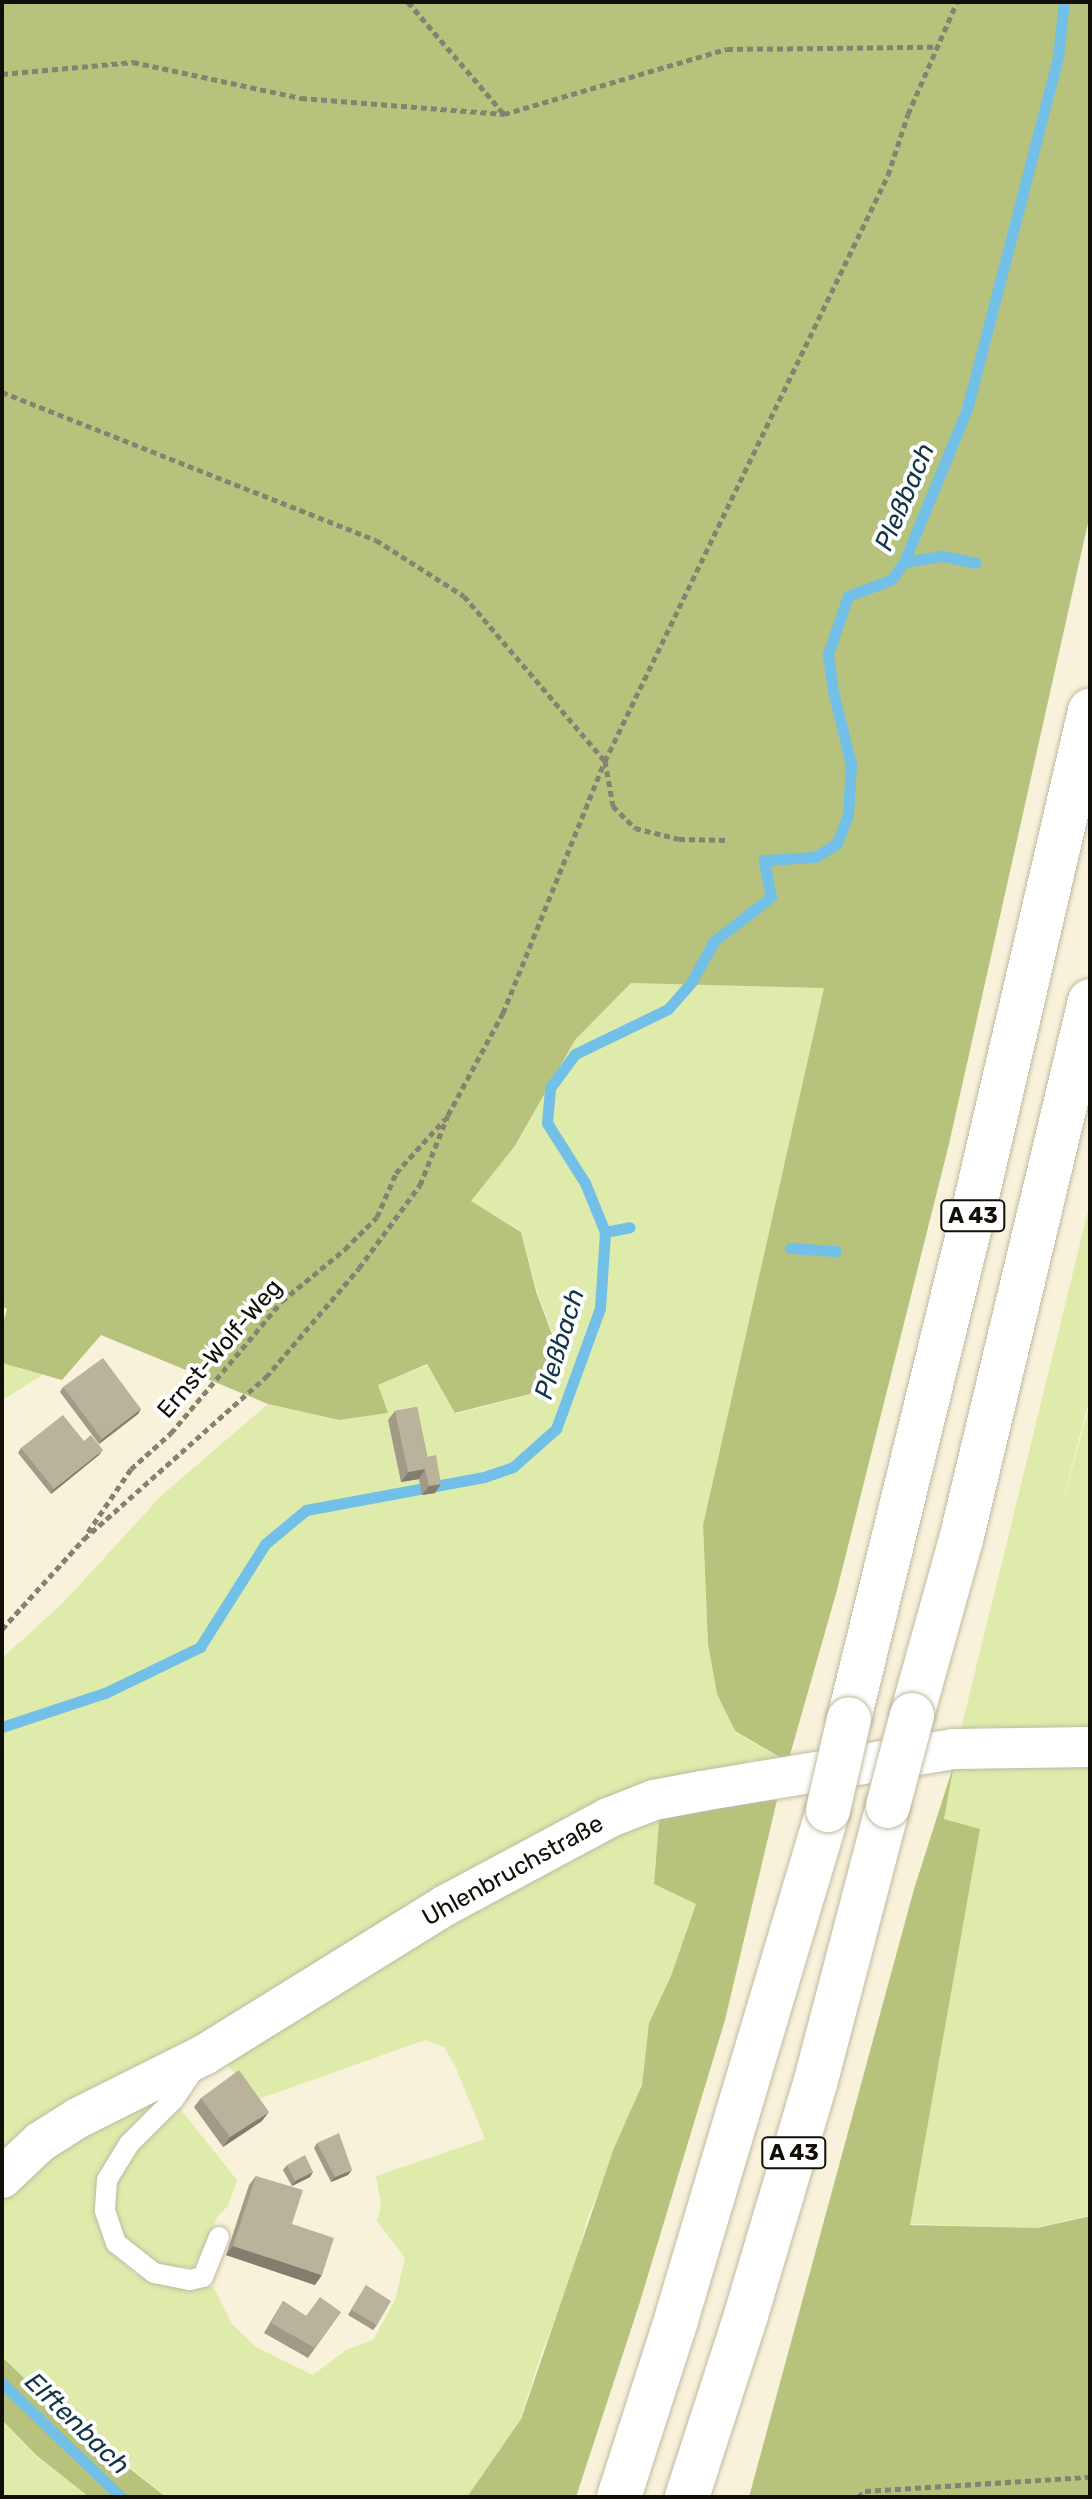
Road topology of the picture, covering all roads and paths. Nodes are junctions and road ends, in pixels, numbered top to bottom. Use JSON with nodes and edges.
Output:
{"nodes":[{"id":1,"x":408,"y":2,"type":"edge"},
{"id":2,"x":957,"y":2,"type":"edge"},
{"id":3,"x":935,"y":47,"type":"junction"},
{"id":4,"x":2,"y":74,"type":"edge"},
{"id":5,"x":504,"y":114,"type":"junction"},
{"id":6,"x":2,"y":392,"type":"edge"},
{"id":7,"x":1090,"y":711,"type":"edge"},
{"id":8,"x":605,"y":761,"type":"junction"},
{"id":9,"x":729,"y":840,"type":"dead end"},
{"id":10,"x":1090,"y":1001,"type":"edge"},
{"id":11,"x":448,"y":1115,"type":"junction"},
{"id":12,"x":84,"y":1539,"type":"junction"},
{"id":13,"x":2,"y":1629,"type":"edge"},
{"id":14,"x":1090,"y":1747,"type":"edge"},
{"id":15,"x":204,"y":2055,"type":"junction"},
{"id":16,"x":2,"y":2178,"type":"edge"},
{"id":17,"x":219,"y":2237,"type":"dead end"},
{"id":18,"x":1090,"y":2477,"type":"edge"},
{"id":19,"x":619,"y":2497,"type":"edge"},
{"id":20,"x":687,"y":2497,"type":"edge"},
{"id":21,"x":858,"y":2497,"type":"edge"}],
"edges":[{"from":1,"to":5,"type":"path"},
{"from":2,"to":3,"type":"path"},
{"from":3,"to":5,"type":"path"},
{"from":3,"to":8,"type":"path"},
{"from":4,"to":5,"type":"path"},
{"from":6,"to":8,"type":"path"},
{"from":7,"to":19,"type":"highway","number":"A 43","bridge":true},
{"from":8,"to":9,"type":"path"},
{"from":8,"to":11,"type":"path"},
{"from":10,"to":20,"type":"highway","number":"A 43","bridge":true},
{"from":11,"to":12,"type":"path","name":"Ernst-Wolf-Weg"},
{"from":11,"to":12,"type":"path"},
{"from":12,"to":13,"type":"path"},
{"from":14,"to":15,"type":"street","name":"Uhlenbruchstraße"},
{"from":15,"to":16,"type":"street","name":"Uhlenbruchstraße"},
{"from":15,"to":17,"type":"lane"},
{"from":18,"to":21,"type":"path"}]}
